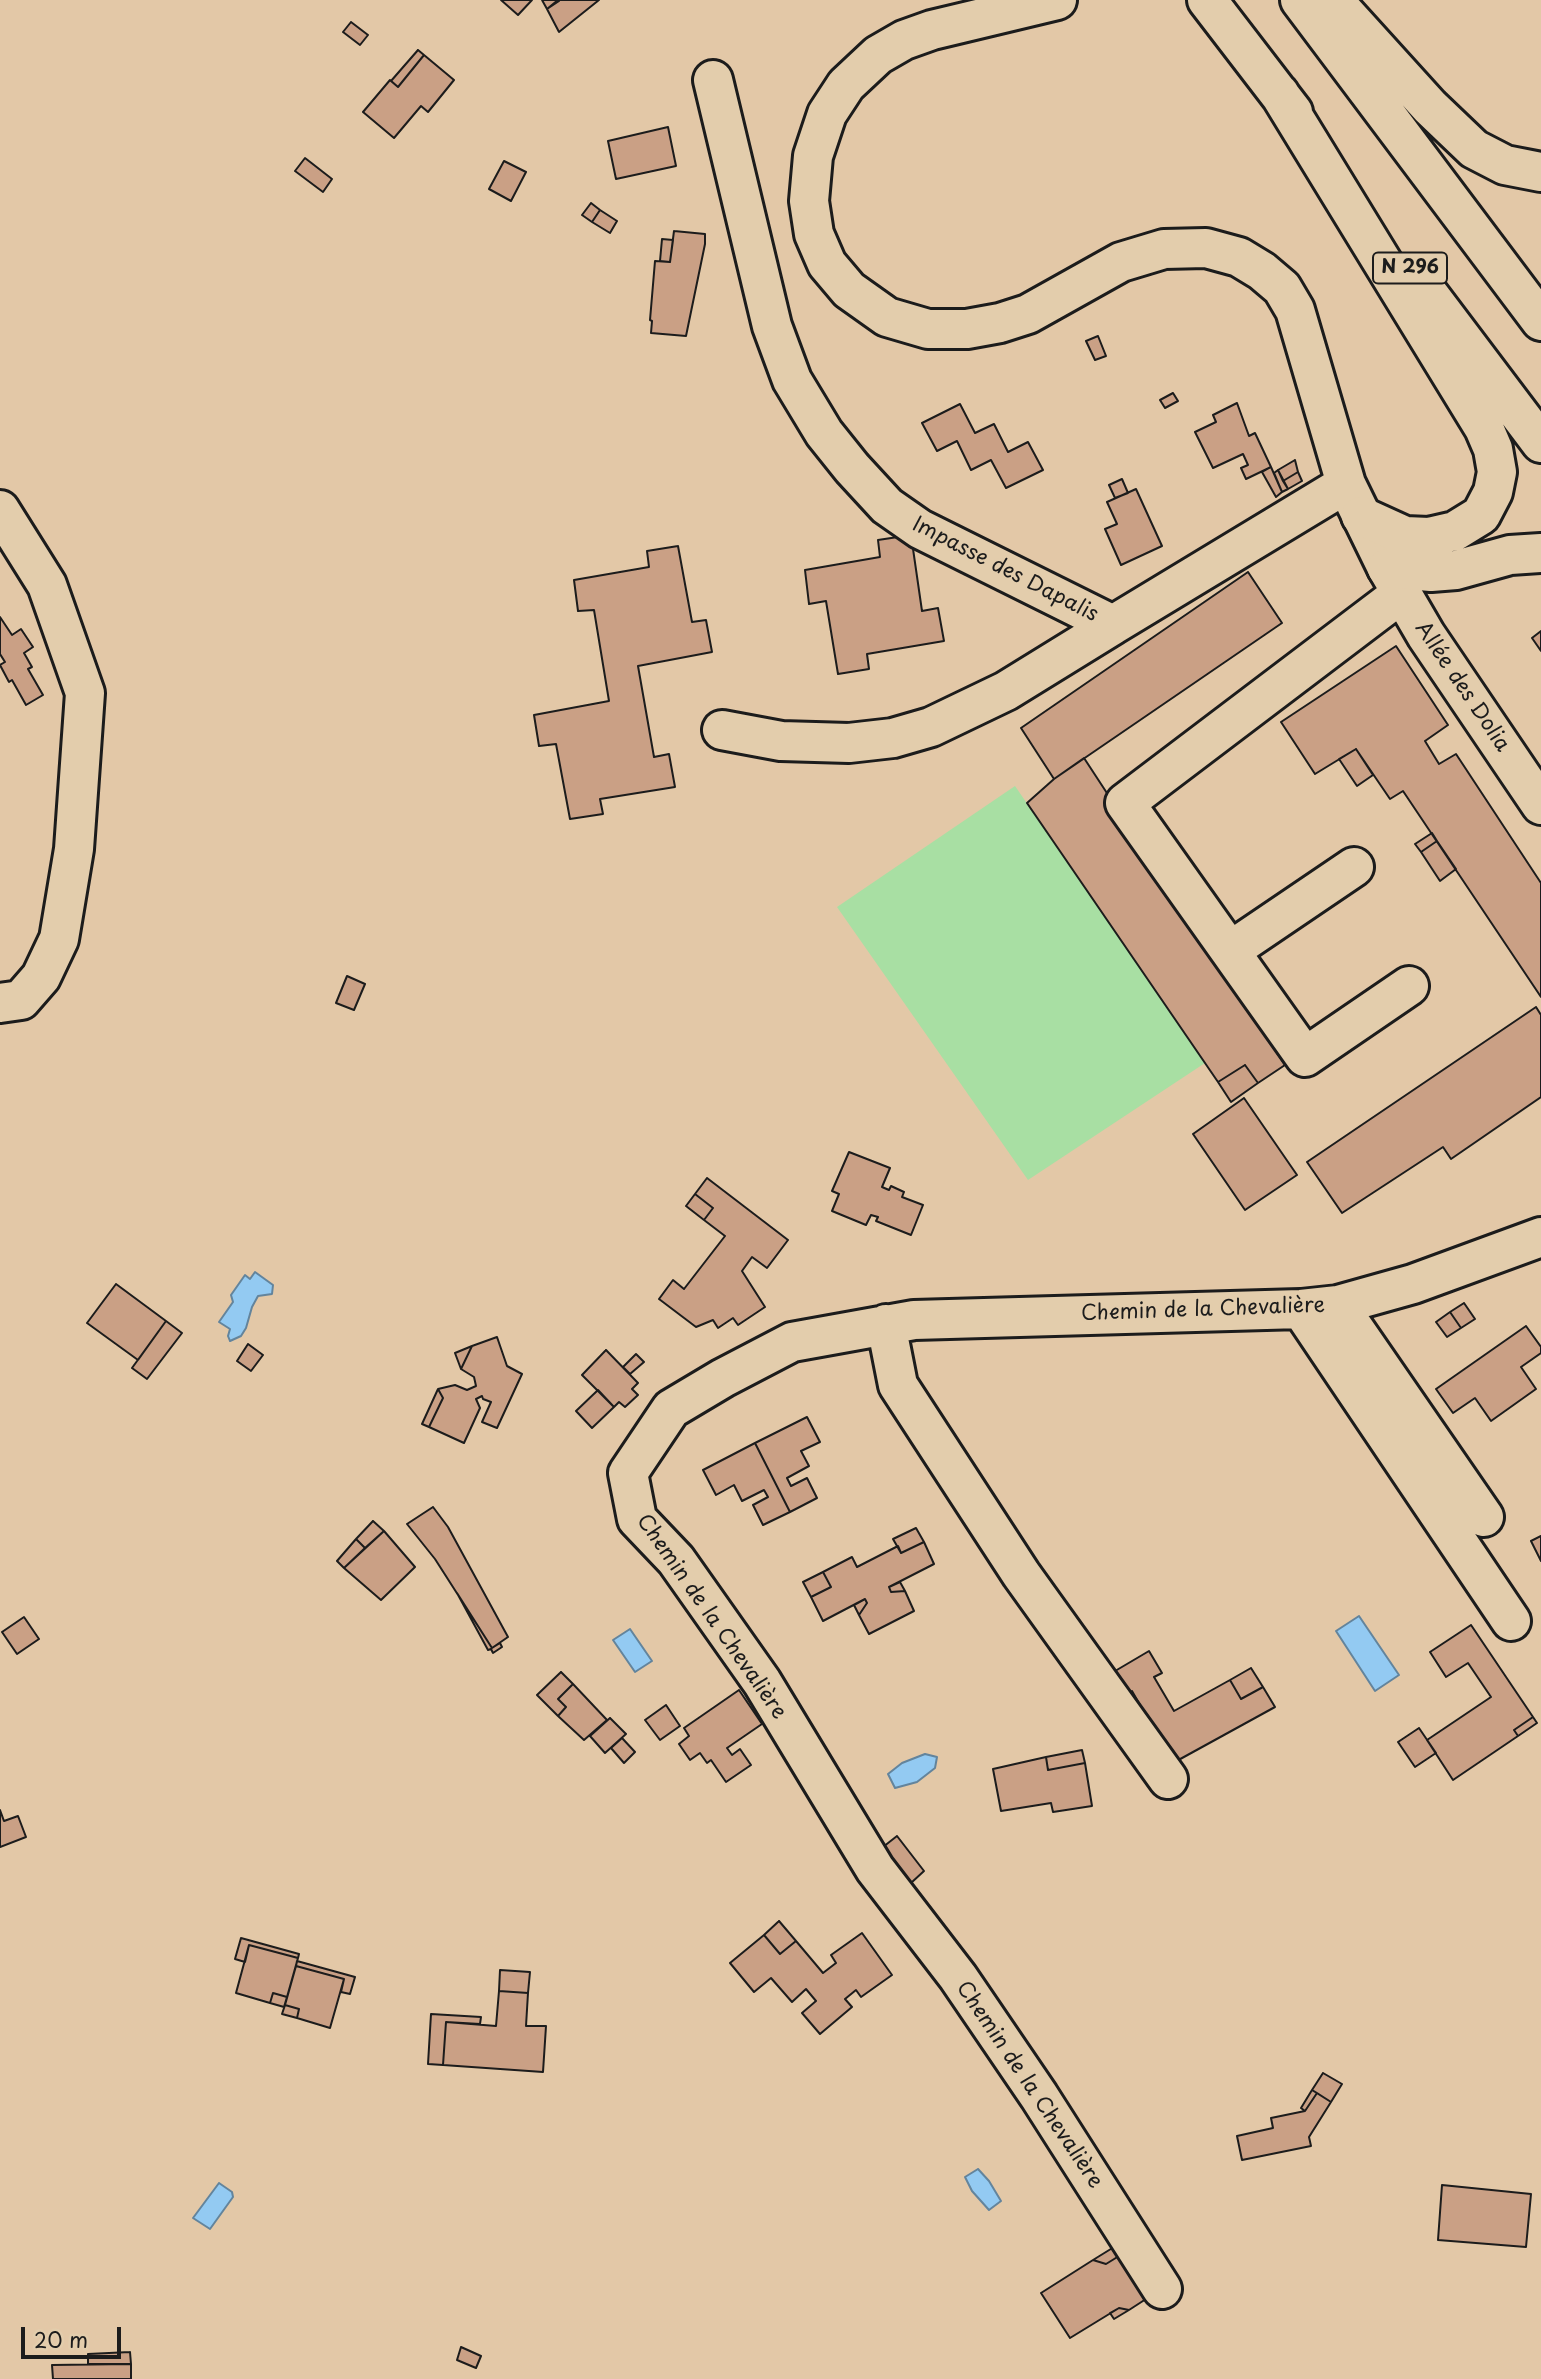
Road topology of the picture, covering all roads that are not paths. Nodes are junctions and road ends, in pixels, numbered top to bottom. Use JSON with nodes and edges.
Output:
{"nodes":[{"id":1,"x":1057,"y":0,"type":"edge"},
{"id":2,"x":1207,"y":0,"type":"edge"},
{"id":3,"x":1300,"y":0,"type":"edge"},
{"id":4,"x":1333,"y":0,"type":"edge"},
{"id":5,"x":713,"y":80,"type":"dead end"},
{"id":6,"x":1279,"y":93,"type":"junction"},
{"id":7,"x":1541,"y":173,"type":"edge"},
{"id":8,"x":1541,"y":321,"type":"edge"},
{"id":9,"x":1541,"y":443,"type":"edge"},
{"id":10,"x":1353,"y":500,"type":"junction"},
{"id":11,"x":0,"y":510,"type":"edge"},
{"id":12,"x":1541,"y":553,"type":"edge"},
{"id":13,"x":1395,"y":581,"type":"junction"},
{"id":14,"x":1114,"y":625,"type":"junction"},
{"id":15,"x":722,"y":730,"type":"dead end"},
{"id":16,"x":1541,"y":805,"type":"edge"},
{"id":17,"x":1354,"y":867,"type":"dead end"},
{"id":18,"x":1230,"y":951,"type":"junction"},
{"id":19,"x":1409,"y":986,"type":"dead end"},
{"id":20,"x":0,"y":1003,"type":"edge"},
{"id":21,"x":1541,"y":1237,"type":"edge"},
{"id":22,"x":1320,"y":1307,"type":"junction"},
{"id":23,"x":886,"y":1324,"type":"junction"},
{"id":24,"x":1484,"y":1517,"type":"dead end"},
{"id":25,"x":1511,"y":1621,"type":"dead end"},
{"id":26,"x":1168,"y":1779,"type":"dead end"},
{"id":27,"x":1162,"y":2289,"type":"dead end"}],
"edges":[{"from":1,"to":10,"type":"main road","name":"Allée des Dolia"},
{"from":2,"to":6,"type":"main road","number":"N 296"},
{"from":3,"to":8,"type":"main road"},
{"from":4,"to":7,"type":"main road"},
{"from":5,"to":14,"type":"main road","name":"Impasse des Dapalis"},
{"from":6,"to":9,"type":"main road","number":"N 296"},
{"from":6,"to":10,"type":"main road"},
{"from":10,"to":13,"type":"main road","name":"Allée des Dolia"},
{"from":10,"to":14,"type":"main road","name":"Impasse des Dapalis"},
{"from":11,"to":20,"type":"main road"},
{"from":12,"to":13,"type":"main road"},
{"from":13,"to":16,"type":"main road","name":"Allée des Dolia"},
{"from":13,"to":18,"type":"main road"},
{"from":14,"to":15,"type":"main road"},
{"from":17,"to":18,"type":"main road"},
{"from":18,"to":19,"type":"main road"},
{"from":21,"to":22,"type":"main road","name":"Chemin de la Chevalière"},
{"from":22,"to":23,"type":"main road","name":"Chemin de la Chevalière"},
{"from":22,"to":24,"type":"main road"},
{"from":22,"to":25,"type":"main road"},
{"from":23,"to":26,"type":"main road"},
{"from":23,"to":27,"type":"main road","name":"Chemin de la Chevalière"}]}
